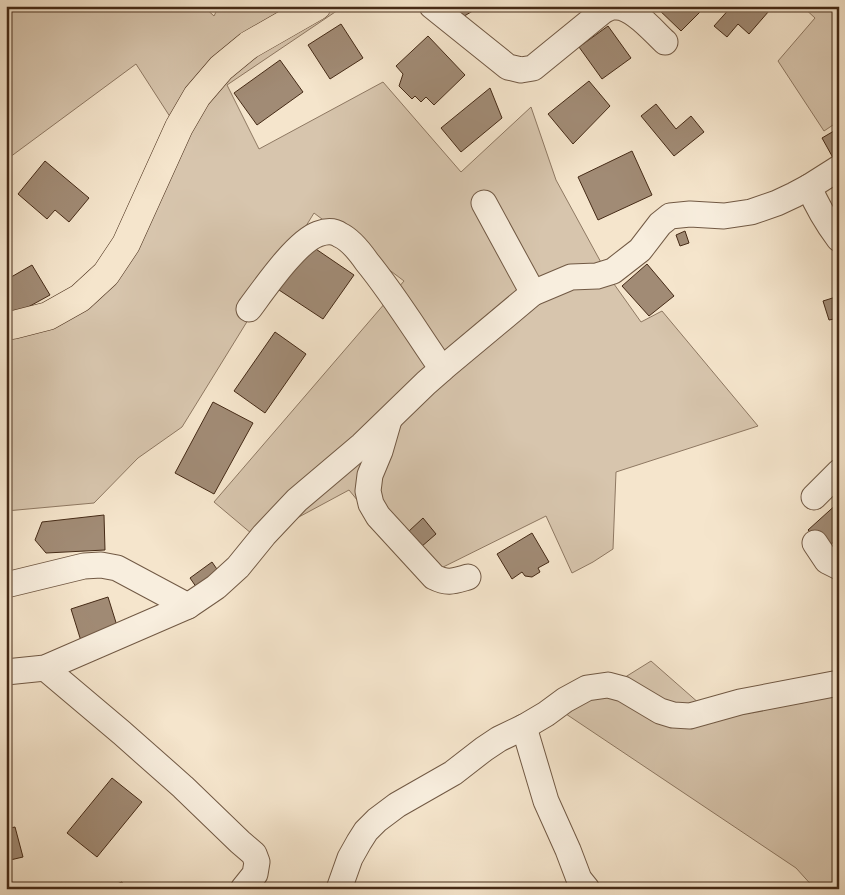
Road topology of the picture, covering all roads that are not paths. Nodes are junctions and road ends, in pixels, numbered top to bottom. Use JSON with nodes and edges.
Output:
{"nodes":[{"id":1,"x":317,"y":6,"type":"edge"},
{"id":2,"x":432,"y":6,"type":"edge"},
{"id":3,"x":665,"y":42,"type":"dead end"},
{"id":4,"x":839,"y":168,"type":"edge"},
{"id":5,"x":809,"y":187,"type":"junction"},
{"id":6,"x":484,"y":203,"type":"dead end"},
{"id":7,"x":839,"y":239,"type":"edge"},
{"id":8,"x":534,"y":293,"type":"junction"},
{"id":9,"x":249,"y":309,"type":"dead end"},
{"id":10,"x":6,"y":325,"type":"edge"},
{"id":11,"x":442,"y":369,"type":"junction"},
{"id":12,"x":390,"y":417,"type":"junction"},
{"id":13,"x":839,"y":472,"type":"edge"},
{"id":14,"x":814,"y":497,"type":"dead end"},
{"id":15,"x":815,"y":543,"type":"dead end"},
{"id":16,"x":839,"y":567,"type":"edge"},
{"id":17,"x":468,"y":577,"type":"dead end"},
{"id":18,"x":6,"y":585,"type":"edge"},
{"id":19,"x":188,"y":606,"type":"junction"},
{"id":20,"x":45,"y":668,"type":"junction"},
{"id":21,"x":6,"y":672,"type":"edge"},
{"id":22,"x":839,"y":683,"type":"edge"},
{"id":23,"x":524,"y":727,"type":"junction"},
{"id":24,"x":243,"y":889,"type":"edge"},
{"id":25,"x":339,"y":889,"type":"edge"},
{"id":26,"x":586,"y":889,"type":"edge"}],
"edges":[{"from":1,"to":10,"type":"main road"},
{"from":2,"to":3,"type":"street"},
{"from":4,"to":5,"type":"street"},
{"from":5,"to":7,"type":"street"},
{"from":5,"to":8,"type":"street"},
{"from":6,"to":8,"type":"street"},
{"from":8,"to":11,"type":"street"},
{"from":9,"to":11,"type":"street"},
{"from":11,"to":12,"type":"street"},
{"from":12,"to":17,"type":"street"},
{"from":12,"to":19,"type":"street"},
{"from":13,"to":14,"type":"street"},
{"from":15,"to":16,"type":"street"},
{"from":18,"to":19,"type":"street"},
{"from":19,"to":20,"type":"street"},
{"from":20,"to":21,"type":"street"},
{"from":20,"to":24,"type":"street"},
{"from":22,"to":23,"type":"street"},
{"from":23,"to":25,"type":"street"},
{"from":23,"to":26,"type":"street"}]}
